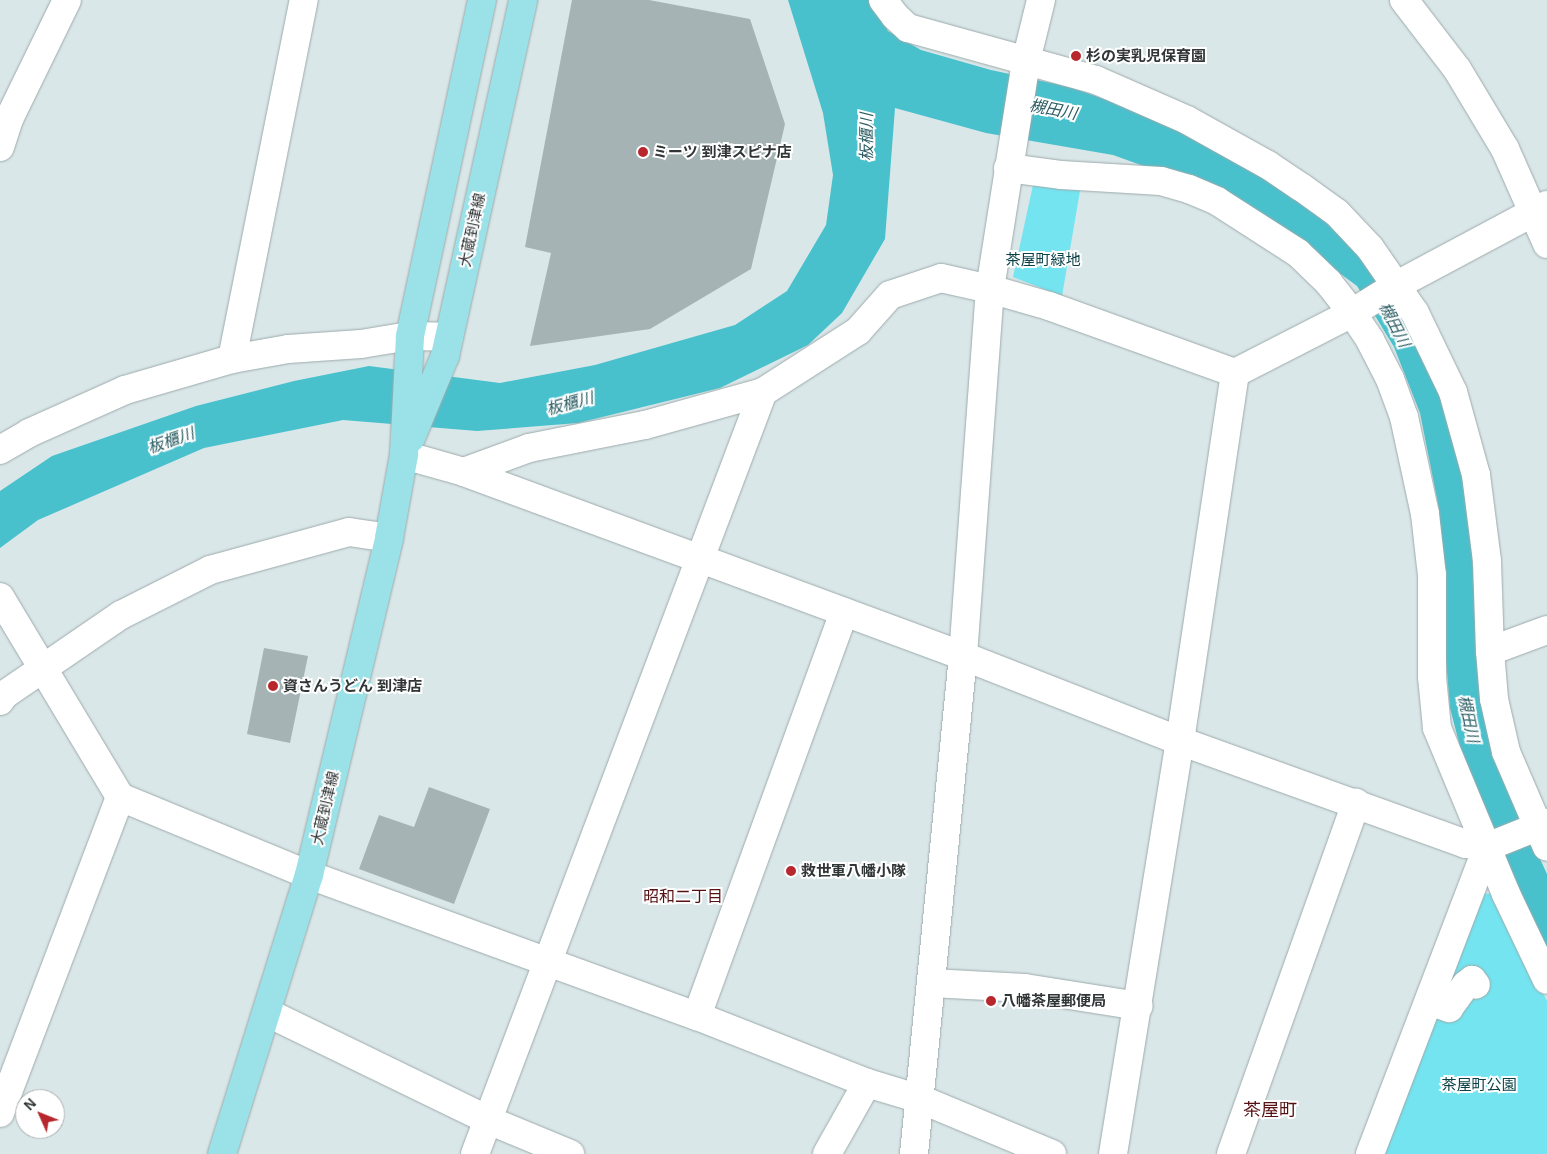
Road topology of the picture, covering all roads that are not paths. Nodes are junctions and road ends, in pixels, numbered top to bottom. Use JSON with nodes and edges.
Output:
{"nodes":[{"id":1,"x":67,"y":0,"type":"edge"},
{"id":2,"x":304,"y":0,"type":"edge"},
{"id":3,"x":482,"y":0,"type":"edge"},
{"id":4,"x":523,"y":0,"type":"edge"},
{"id":5,"x":883,"y":0,"type":"edge"},
{"id":6,"x":1040,"y":0,"type":"edge"},
{"id":7,"x":1404,"y":0,"type":"edge"},
{"id":8,"x":1026,"y":61,"type":"junction"},
{"id":9,"x":0,"y":147,"type":"edge"},
{"id":10,"x":1009,"y":160,"type":"junction"},
{"id":11,"x":1541,"y":209,"type":"edge"},
{"id":12,"x":1547,"y":244,"type":"edge"},
{"id":13,"x":1397,"y":285,"type":"junction"},
{"id":14,"x":990,"y":289,"type":"junction"},
{"id":15,"x":1352,"y":313,"type":"junction"},
{"id":16,"x":409,"y":346,"type":"junction"},
{"id":17,"x":447,"y":347,"type":"junction"},
{"id":18,"x":232,"y":359,"type":"junction"},
{"id":19,"x":1235,"y":373,"type":"junction"},
{"id":20,"x":762,"y":392,"type":"junction"},
{"id":21,"x":0,"y":450,"type":"edge"},
{"id":22,"x":404,"y":455,"type":"junction"},
{"id":23,"x":464,"y":472,"type":"junction"},
{"id":24,"x":388,"y":538,"type":"junction"},
{"id":25,"x":701,"y":559,"type":"junction"},
{"id":26,"x":0,"y":597,"type":"edge"},
{"id":27,"x":844,"y":612,"type":"junction"},
{"id":28,"x":1547,"y":630,"type":"edge"},
{"id":29,"x":1490,"y":651,"type":"junction"},
{"id":30,"x":963,"y":656,"type":"junction"},
{"id":31,"x":42,"y":669,"type":"junction"},
{"id":32,"x":0,"y":701,"type":"edge"},
{"id":33,"x":1180,"y":741,"type":"junction"},
{"id":34,"x":120,"y":797,"type":"junction"},
{"id":35,"x":1356,"y":803,"type":"junction"},
{"id":36,"x":1544,"y":832,"type":"edge"},
{"id":37,"x":1487,"y":847,"type":"junction"},
{"id":38,"x":309,"y":875,"type":"junction"},
{"id":39,"x":548,"y":963,"type":"junction"},
{"id":40,"x":1547,"y":980,"type":"edge"},
{"id":41,"x":932,"y":983,"type":"junction"},
{"id":42,"x":1476,"y":985,"type":"dead end"},
{"id":43,"x":1438,"y":1004,"type":"dead end"},
{"id":44,"x":1138,"y":1006,"type":"junction"},
{"id":45,"x":268,"y":1013,"type":"junction"},
{"id":46,"x":697,"y":1016,"type":"junction"},
{"id":47,"x":866,"y":1083,"type":"junction"},
{"id":48,"x":920,"y":1099,"type":"junction"},
{"id":49,"x":0,"y":1113,"type":"edge"},
{"id":50,"x":488,"y":1120,"type":"junction"},
{"id":51,"x":222,"y":1154,"type":"edge"},
{"id":52,"x":475,"y":1154,"type":"edge"},
{"id":53,"x":570,"y":1154,"type":"edge"},
{"id":54,"x":827,"y":1154,"type":"edge"},
{"id":55,"x":914,"y":1154,"type":"edge"},
{"id":56,"x":1052,"y":1154,"type":"edge"},
{"id":57,"x":1113,"y":1154,"type":"edge"},
{"id":58,"x":1231,"y":1154,"type":"edge"},
{"id":59,"x":1370,"y":1154,"type":"edge"}],
"edges":[{"from":1,"to":9,"type":"street"},
{"from":2,"to":18,"type":"street"},
{"from":3,"to":16,"type":"main road","name":"大蔵到津線"},
{"from":4,"to":17,"type":"main road","name":"大蔵到津線"},
{"from":5,"to":8,"type":"street"},
{"from":6,"to":8,"type":"street"},
{"from":7,"to":11,"type":"street"},
{"from":8,"to":10,"type":"street"},
{"from":8,"to":13,"type":"street"},
{"from":10,"to":14,"type":"street"},
{"from":10,"to":15,"type":"street"},
{"from":11,"to":12,"type":"street"},
{"from":11,"to":13,"type":"street"},
{"from":13,"to":15,"type":"street"},
{"from":13,"to":29,"type":"street"},
{"from":14,"to":19,"type":"street"},
{"from":14,"to":20,"type":"street"},
{"from":14,"to":30,"type":"street"},
{"from":15,"to":19,"type":"street"},
{"from":15,"to":37,"type":"street"},
{"from":16,"to":17,"type":"street"},
{"from":16,"to":18,"type":"street"},
{"from":16,"to":22,"type":"main road","name":"大蔵到津線"},
{"from":17,"to":22,"type":"main road","name":"大蔵到津線"},
{"from":18,"to":21,"type":"street"},
{"from":19,"to":33,"type":"street"},
{"from":20,"to":23,"type":"street"},
{"from":20,"to":25,"type":"street"},
{"from":22,"to":23,"type":"street"},
{"from":22,"to":24,"type":"main road","name":"大蔵到津線"},
{"from":23,"to":25,"type":"street"},
{"from":24,"to":31,"type":"street"},
{"from":24,"to":38,"type":"main road","name":"大蔵到津線"},
{"from":25,"to":27,"type":"street"},
{"from":25,"to":39,"type":"street"},
{"from":26,"to":31,"type":"street"},
{"from":27,"to":30,"type":"street"},
{"from":27,"to":46,"type":"street"},
{"from":28,"to":29,"type":"street"},
{"from":29,"to":36,"type":"street"},
{"from":30,"to":33,"type":"street"},
{"from":30,"to":41,"type":"street"},
{"from":31,"to":32,"type":"street"},
{"from":31,"to":34,"type":"street"},
{"from":33,"to":35,"type":"street"},
{"from":33,"to":44,"type":"street"},
{"from":34,"to":38,"type":"street"},
{"from":34,"to":49,"type":"street"},
{"from":35,"to":37,"type":"street"},
{"from":35,"to":58,"type":"street"},
{"from":36,"to":37,"type":"street"},
{"from":37,"to":40,"type":"street"},
{"from":37,"to":59,"type":"street"},
{"from":38,"to":39,"type":"street"},
{"from":38,"to":45,"type":"main road","name":"大蔵到津線"},
{"from":39,"to":46,"type":"street"},
{"from":39,"to":50,"type":"street"},
{"from":41,"to":44,"type":"street"},
{"from":41,"to":48,"type":"street"},
{"from":42,"to":43,"type":"street"},
{"from":44,"to":57,"type":"street"},
{"from":45,"to":50,"type":"street"},
{"from":45,"to":51,"type":"main road","name":"大蔵到津線"},
{"from":46,"to":47,"type":"street"},
{"from":47,"to":48,"type":"street"},
{"from":47,"to":54,"type":"street"},
{"from":48,"to":55,"type":"street"},
{"from":48,"to":56,"type":"street"},
{"from":50,"to":52,"type":"street"},
{"from":50,"to":53,"type":"street"}]}
